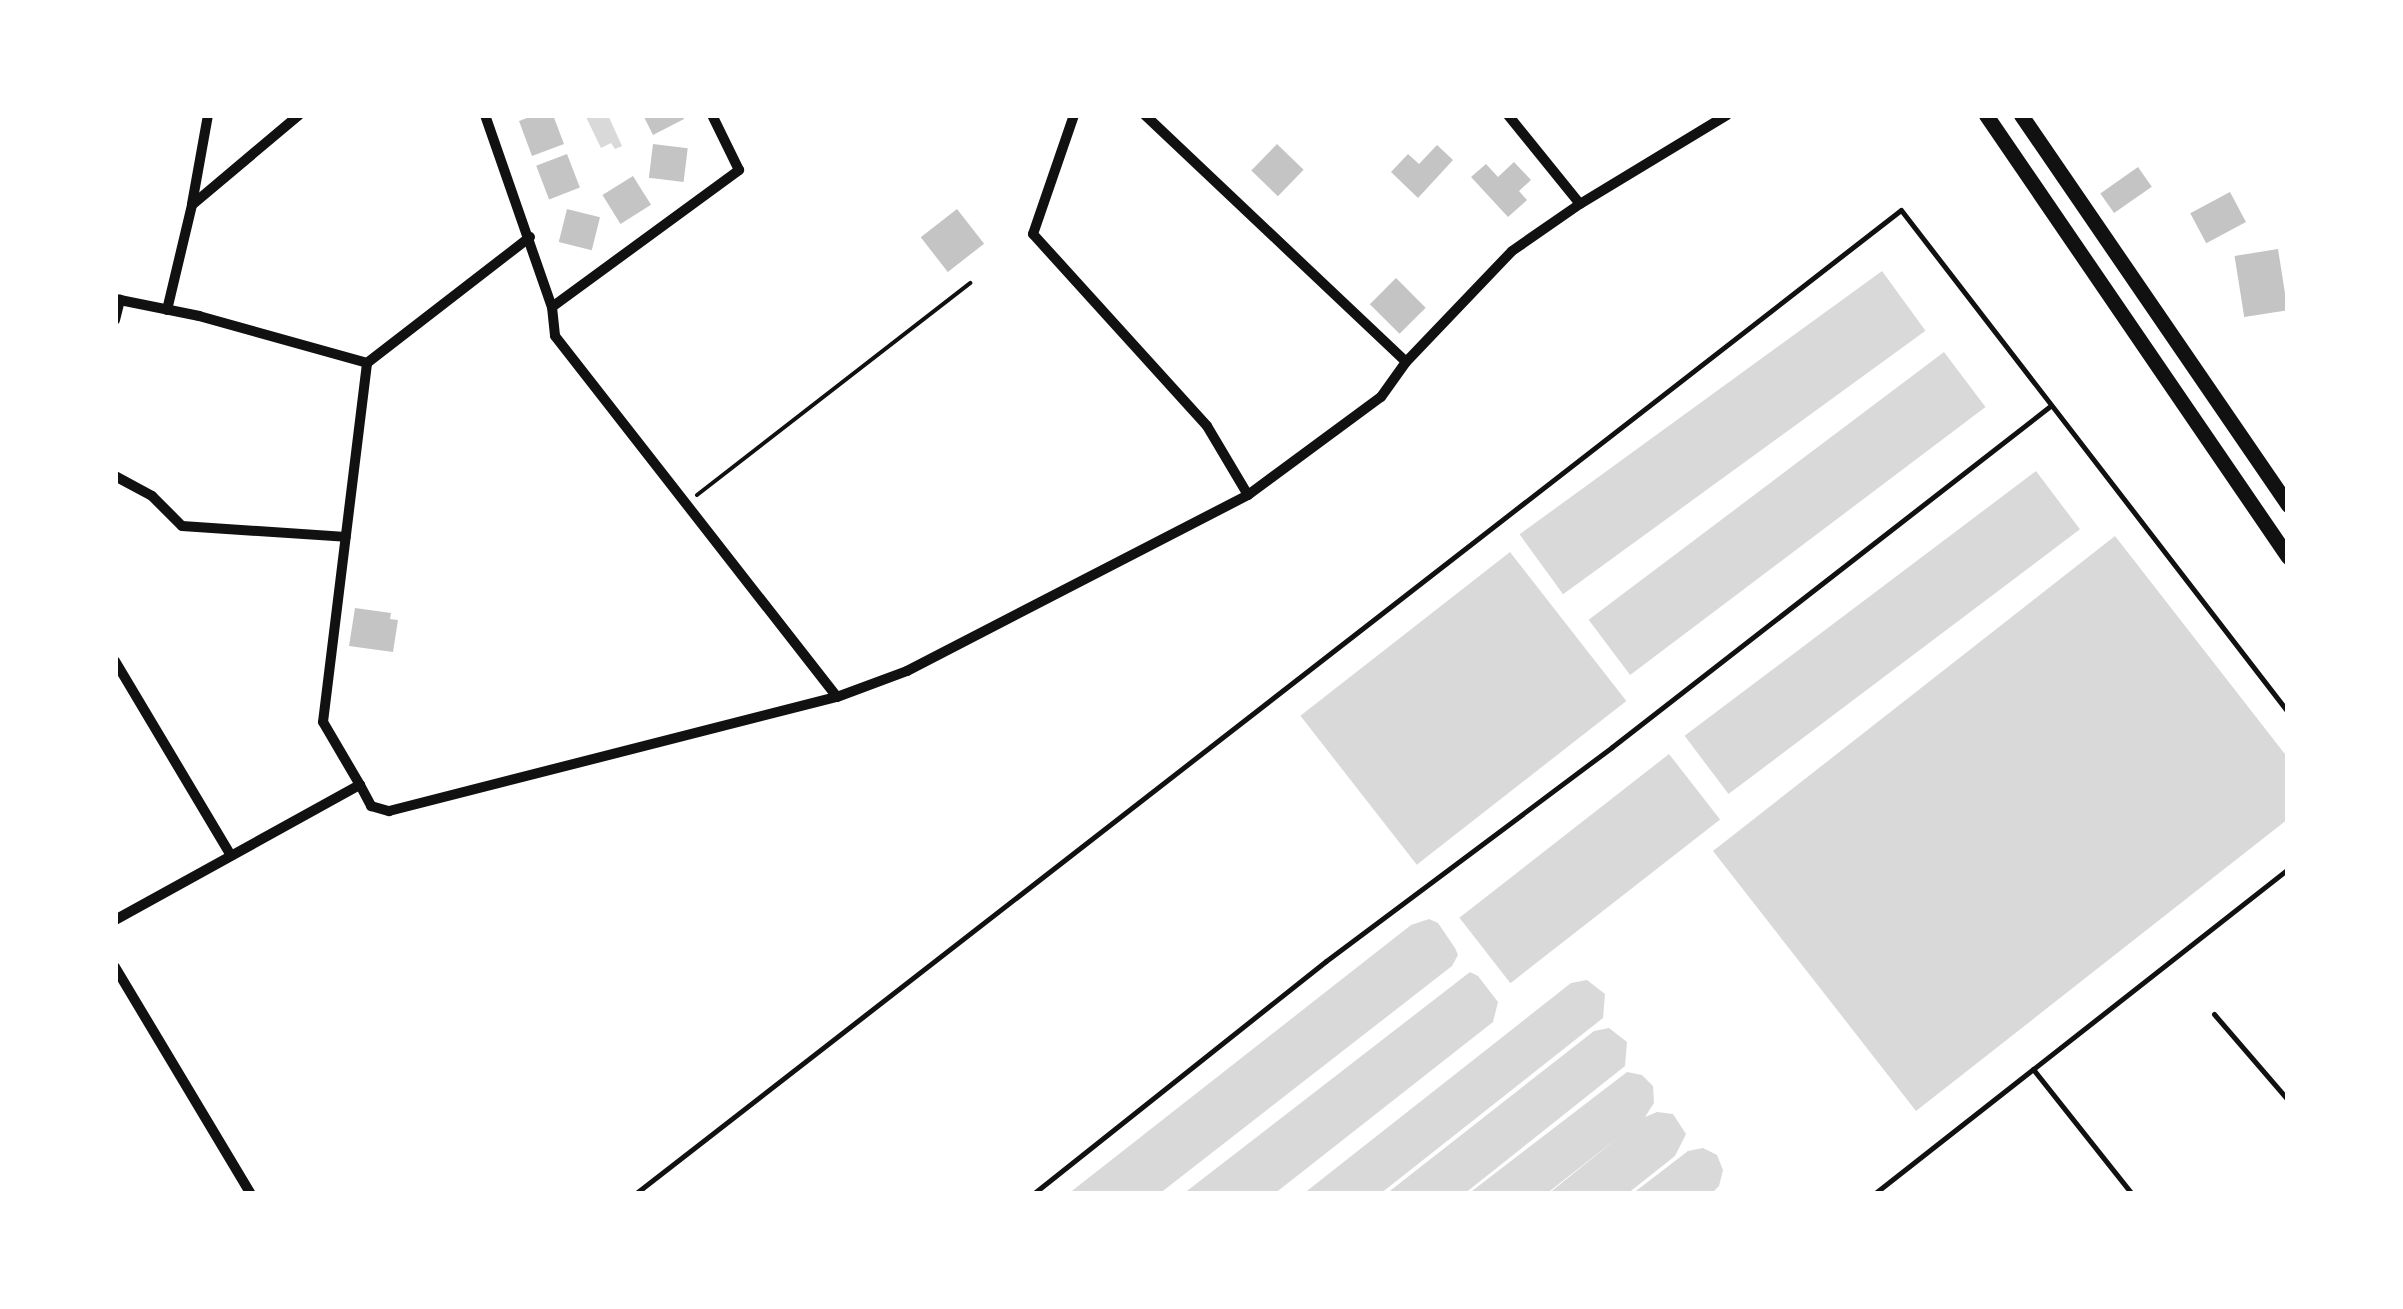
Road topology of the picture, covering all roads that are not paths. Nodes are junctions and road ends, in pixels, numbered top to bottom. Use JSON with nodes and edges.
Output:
{"nodes":[{"id":1,"x":208,"y":115,"type":"edge"},
{"id":2,"x":299,"y":115,"type":"edge"},
{"id":3,"x":485,"y":115,"type":"edge"},
{"id":4,"x":712,"y":115,"type":"edge"},
{"id":5,"x":1074,"y":115,"type":"edge"},
{"id":6,"x":1145,"y":115,"type":"edge"},
{"id":7,"x":1727,"y":115,"type":"edge"},
{"id":8,"x":1986,"y":115,"type":"edge"},
{"id":9,"x":2020,"y":115,"type":"edge"},
{"id":10,"x":1511,"y":116,"type":"edge"},
{"id":11,"x":1580,"y":204,"type":"junction"},
{"id":12,"x":192,"y":205,"type":"junction"},
{"id":13,"x":530,"y":237,"type":"junction"},
{"id":14,"x":117,"y":300,"type":"edge"},
{"id":15,"x":552,"y":307,"type":"junction"},
{"id":16,"x":167,"y":310,"type":"junction"},
{"id":17,"x":115,"y":320,"type":"edge"},
{"id":18,"x":1406,"y":362,"type":"junction"},
{"id":19,"x":367,"y":363,"type":"junction"},
{"id":20,"x":2049,"y":407,"type":"junction"},
{"id":21,"x":115,"y":476,"type":"edge"},
{"id":22,"x":1248,"y":494,"type":"junction"},
{"id":23,"x":2288,"y":506,"type":"edge"},
{"id":24,"x":346,"y":538,"type":"junction"},
{"id":25,"x":2288,"y":557,"type":"edge"},
{"id":26,"x":115,"y":662,"type":"edge"},
{"id":27,"x":838,"y":697,"type":"junction"},
{"id":28,"x":2288,"y":712,"type":"edge"},
{"id":29,"x":360,"y":785,"type":"junction"},
{"id":30,"x":230,"y":854,"type":"junction"},
{"id":31,"x":2288,"y":868,"type":"edge"},
{"id":32,"x":115,"y":920,"type":"edge"},
{"id":33,"x":115,"y":967,"type":"edge"},
{"id":34,"x":2214,"y":1014,"type":"dead end"},
{"id":35,"x":2033,"y":1069,"type":"junction"},
{"id":36,"x":2288,"y":1100,"type":"edge"},
{"id":37,"x":251,"y":1194,"type":"edge"},
{"id":38,"x":635,"y":1194,"type":"edge"},
{"id":39,"x":1033,"y":1194,"type":"edge"},
{"id":40,"x":1874,"y":1194,"type":"edge"},
{"id":41,"x":2132,"y":1194,"type":"edge"}],
"edges":[{"from":1,"to":12,"type":"street"},
{"from":2,"to":12,"type":"street"},
{"from":3,"to":13,"type":"street"},
{"from":4,"to":15,"type":"street"},
{"from":5,"to":22,"type":"street"},
{"from":6,"to":18,"type":"street"},
{"from":7,"to":11,"type":"street"},
{"from":8,"to":25,"type":"main road"},
{"from":9,"to":23,"type":"main road"},
{"from":10,"to":11,"type":"street"},
{"from":11,"to":18,"type":"street"},
{"from":12,"to":16,"type":"street"},
{"from":13,"to":15,"type":"street"},
{"from":13,"to":19,"type":"street"},
{"from":14,"to":16,"type":"street"},
{"from":14,"to":17,"type":"street"},
{"from":15,"to":27,"type":"street"},
{"from":16,"to":19,"type":"street"},
{"from":18,"to":22,"type":"street"},
{"from":19,"to":24,"type":"street"},
{"from":20,"to":28,"type":"lane"},
{"from":20,"to":38,"type":"lane"},
{"from":20,"to":39,"type":"lane"},
{"from":21,"to":24,"type":"street"},
{"from":22,"to":27,"type":"street"},
{"from":24,"to":29,"type":"street"},
{"from":26,"to":30,"type":"street"},
{"from":27,"to":29,"type":"street"},
{"from":29,"to":30,"type":"street"},
{"from":30,"to":32,"type":"street"},
{"from":31,"to":35,"type":"lane"},
{"from":33,"to":37,"type":"street"},
{"from":34,"to":36,"type":"lane"},
{"from":35,"to":40,"type":"lane"},
{"from":35,"to":41,"type":"lane"}]}
